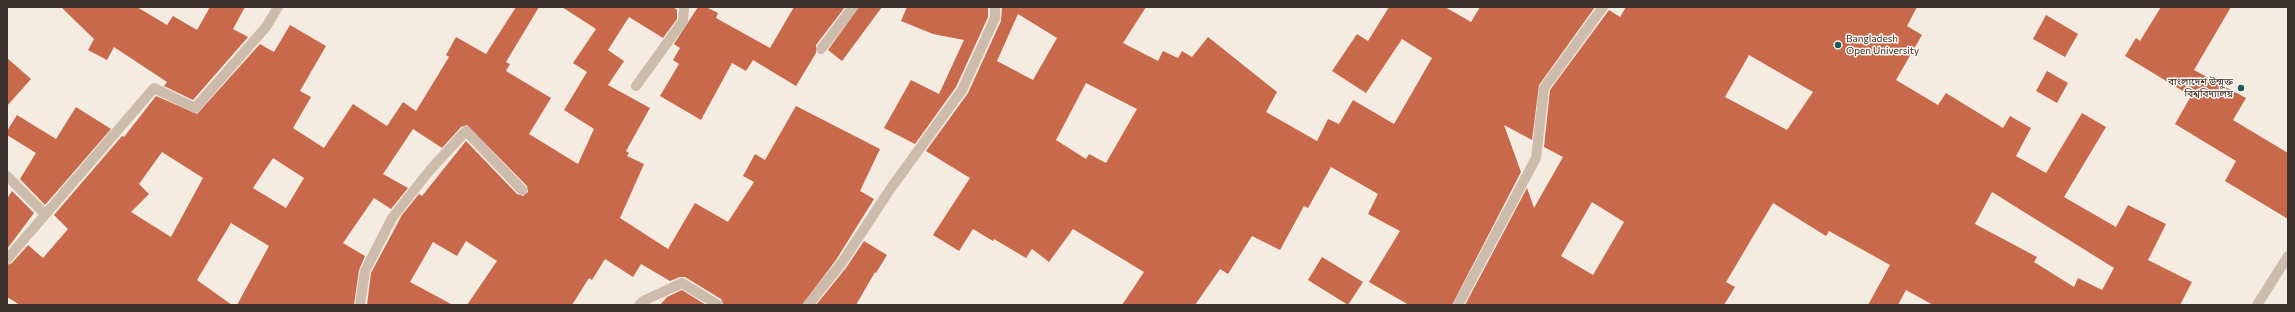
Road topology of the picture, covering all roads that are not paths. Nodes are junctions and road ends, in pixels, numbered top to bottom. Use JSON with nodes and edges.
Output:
{"nodes":[{"id":1,"x":278,"y":7,"type":"edge"},
{"id":2,"x":684,"y":7,"type":"edge"},
{"id":3,"x":853,"y":7,"type":"edge"},
{"id":4,"x":995,"y":7,"type":"edge"},
{"id":5,"x":1603,"y":7,"type":"edge"},
{"id":6,"x":821,"y":49,"type":"dead end"},
{"id":7,"x":636,"y":86,"type":"dead end"},
{"id":8,"x":7,"y":176,"type":"edge"},
{"id":9,"x":522,"y":190,"type":"dead end"},
{"id":10,"x":45,"y":214,"type":"junction"},
{"id":11,"x":2288,"y":256,"type":"edge"},
{"id":12,"x":7,"y":259,"type":"edge"},
{"id":13,"x":360,"y":305,"type":"edge"},
{"id":14,"x":640,"y":305,"type":"edge"},
{"id":15,"x":718,"y":305,"type":"edge"},
{"id":16,"x":808,"y":305,"type":"edge"},
{"id":17,"x":1458,"y":305,"type":"edge"},
{"id":18,"x":2257,"y":305,"type":"edge"}],
"edges":[{"from":1,"to":10,"type":"street"},
{"from":2,"to":7,"type":"street"},
{"from":3,"to":6,"type":"street"},
{"from":4,"to":16,"type":"street"},
{"from":5,"to":17,"type":"street"},
{"from":8,"to":10,"type":"street"},
{"from":9,"to":13,"type":"street"},
{"from":10,"to":12,"type":"street"},
{"from":11,"to":18,"type":"street"},
{"from":14,"to":15,"type":"street"}]}
